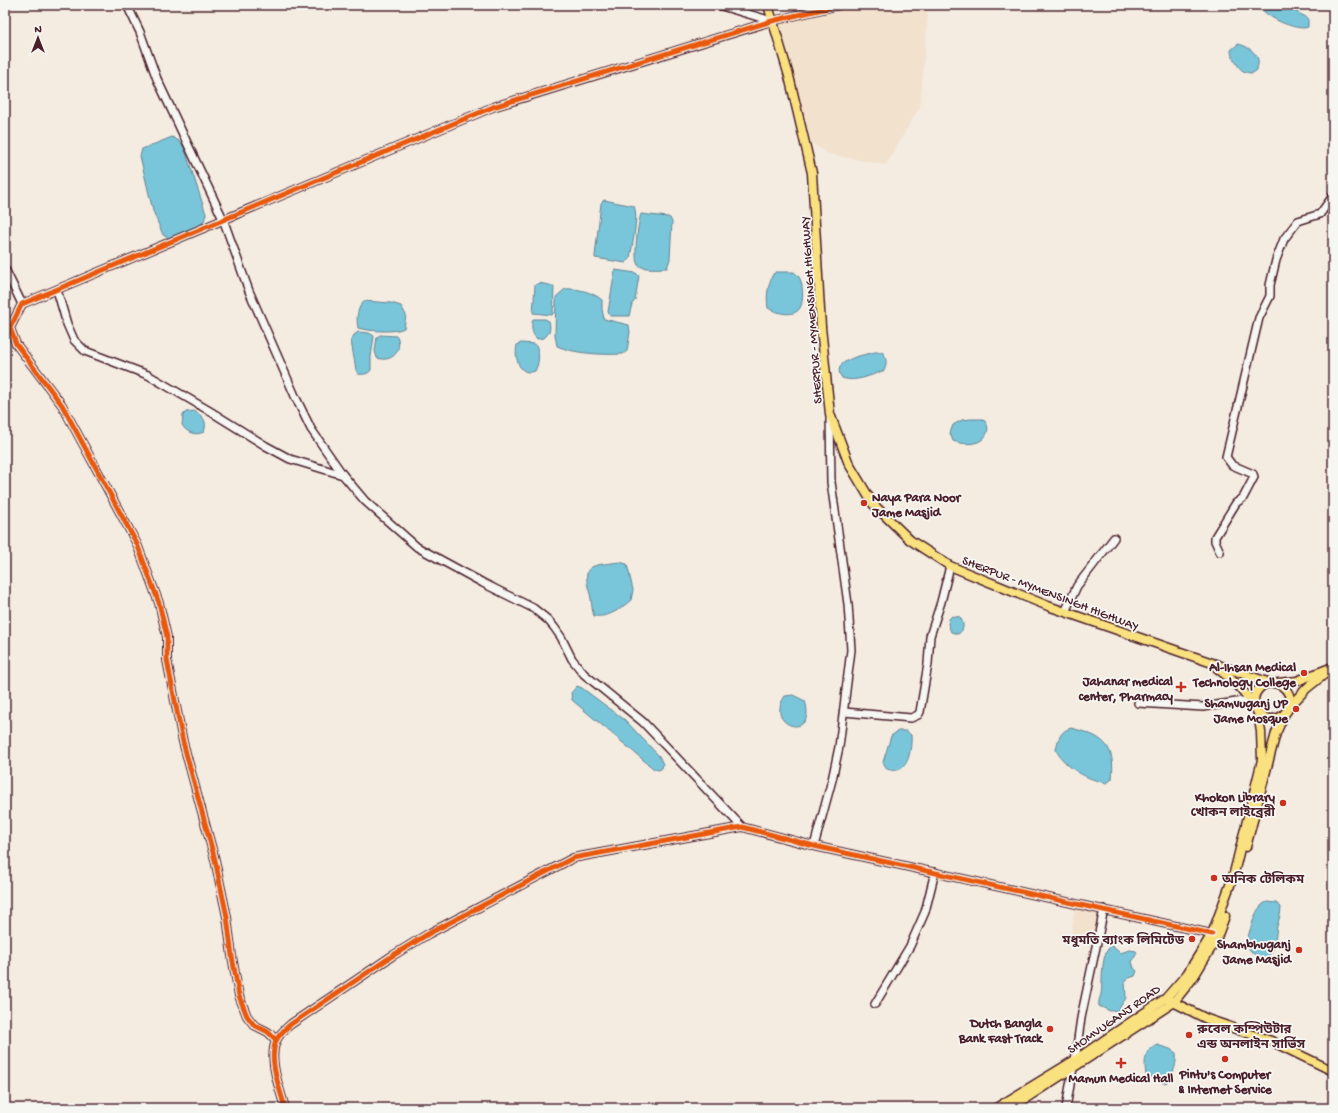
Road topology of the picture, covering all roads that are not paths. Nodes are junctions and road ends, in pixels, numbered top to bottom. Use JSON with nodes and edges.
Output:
{"nodes":[{"id":1,"x":127,"y":5,"type":"edge"},
{"id":2,"x":718,"y":5,"type":"edge"},
{"id":3,"x":768,"y":5,"type":"edge"},
{"id":4,"x":840,"y":5,"type":"edge"},
{"id":5,"x":772,"y":21,"type":"junction"},
{"id":6,"x":1333,"y":196,"type":"edge"},
{"id":7,"x":224,"y":219,"type":"junction"},
{"id":8,"x":5,"y":269,"type":"edge"},
{"id":9,"x":57,"y":290,"type":"junction"},
{"id":10,"x":22,"y":304,"type":"junction"},
{"id":11,"x":830,"y":414,"type":"junction"},
{"id":12,"x":343,"y":475,"type":"junction"},
{"id":13,"x":1114,"y":538,"type":"dead end"},
{"id":14,"x":1220,"y":552,"type":"dead end"},
{"id":15,"x":950,"y":566,"type":"junction"},
{"id":16,"x":1065,"y":612,"type":"junction"},
{"id":17,"x":1210,"y":663,"type":"junction"},
{"id":18,"x":1333,"y":667,"type":"edge"},
{"id":19,"x":1272,"y":683,"type":"junction"},
{"id":20,"x":1138,"y":703,"type":"dead end"},
{"id":21,"x":1254,"y":707,"type":"junction"},
{"id":22,"x":1287,"y":711,"type":"junction"},
{"id":23,"x":844,"y":712,"type":"junction"},
{"id":24,"x":742,"y":827,"type":"junction"},
{"id":25,"x":814,"y":846,"type":"junction"},
{"id":26,"x":935,"y":872,"type":"junction"},
{"id":27,"x":1104,"y":909,"type":"junction"},
{"id":28,"x":1212,"y":934,"type":"junction"},
{"id":29,"x":1170,"y":1001,"type":"junction"},
{"id":30,"x":875,"y":1004,"type":"dead end"},
{"id":31,"x":276,"y":1040,"type":"junction"},
{"id":32,"x":1074,"y":1064,"type":"junction"},
{"id":33,"x":1333,"y":1072,"type":"edge"},
{"id":34,"x":285,"y":1108,"type":"edge"},
{"id":35,"x":996,"y":1108,"type":"edge"},
{"id":36,"x":1011,"y":1108,"type":"edge"},
{"id":37,"x":1066,"y":1108,"type":"edge"}],
"edges":[{"from":1,"to":7,"type":"street"},
{"from":2,"to":5,"type":"street"},
{"from":3,"to":5,"type":"main road","name":"SHERPUR - MYMENSINGH HIGHWAY"},
{"from":4,"to":5,"type":"street"},
{"from":5,"to":7,"type":"street"},
{"from":5,"to":11,"type":"main road","name":"SHERPUR - MYMENSINGH HIGHWAY"},
{"from":6,"to":14,"type":"street"},
{"from":7,"to":9,"type":"street"},
{"from":7,"to":12,"type":"street"},
{"from":8,"to":10,"type":"street"},
{"from":9,"to":10,"type":"street"},
{"from":9,"to":12,"type":"street"},
{"from":10,"to":31,"type":"street"},
{"from":11,"to":15,"type":"main road","name":"SHERPUR - MYMENSINGH HIGHWAY"},
{"from":11,"to":23,"type":"street"},
{"from":12,"to":24,"type":"street"},
{"from":13,"to":16,"type":"street"},
{"from":15,"to":16,"type":"main road","name":"SHERPUR - MYMENSINGH HIGHWAY"},
{"from":15,"to":23,"type":"street"},
{"from":16,"to":17,"type":"main road","name":"SHERPUR - MYMENSINGH HIGHWAY"},
{"from":17,"to":19,"type":"main road","name":"SHERPUR - MYMENSINGH HIGHWAY"},
{"from":17,"to":21,"type":"main road","name":"SHERPUR - MYMENSINGH HIGHWAY"},
{"from":18,"to":19,"type":"main road","name":"SHERPUR - MYMENSINGH HIGHWAY"},
{"from":18,"to":22,"type":"main road"},
{"from":19,"to":21,"type":"main road"},
{"from":19,"to":22,"type":"main road"},
{"from":20,"to":21,"type":"street"},
{"from":21,"to":22,"type":"main road"},
{"from":21,"to":28,"type":"main road","name":"SHOMVUGANJ ROAD"},
{"from":22,"to":29,"type":"main road","name":"SHOMVUGANJ ROAD"},
{"from":23,"to":25,"type":"street"},
{"from":24,"to":25,"type":"street"},
{"from":24,"to":31,"type":"street"},
{"from":25,"to":26,"type":"street"},
{"from":26,"to":27,"type":"street"},
{"from":26,"to":30,"type":"street"},
{"from":27,"to":28,"type":"street"},
{"from":27,"to":32,"type":"street"},
{"from":28,"to":29,"type":"main road","name":"SHOMVUGANJ ROAD"},
{"from":29,"to":32,"type":"main road","name":"SHOMVUGANJ ROAD"},
{"from":29,"to":33,"type":"main road"},
{"from":31,"to":34,"type":"street"},
{"from":32,"to":35,"type":"main road","name":"SHOMVUGANJ ROAD"},
{"from":32,"to":36,"type":"main road","name":"SHOMVUGANJ ROAD"},
{"from":32,"to":37,"type":"street"}]}
